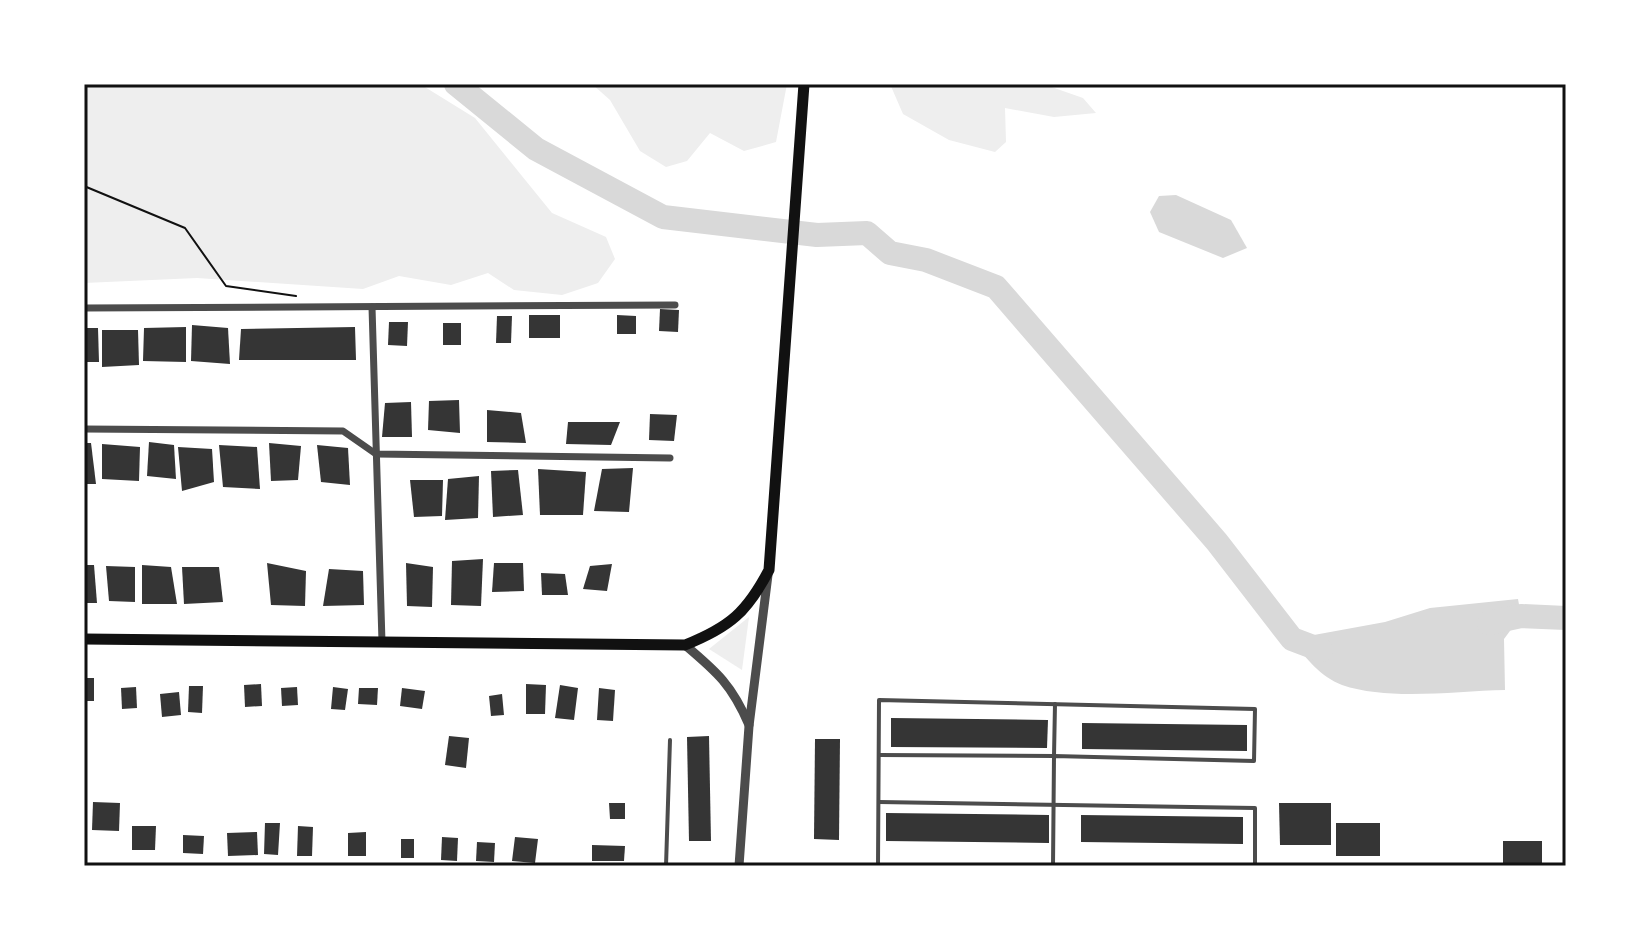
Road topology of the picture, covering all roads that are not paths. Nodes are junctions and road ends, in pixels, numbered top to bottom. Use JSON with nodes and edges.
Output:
{"nodes":[{"id":1,"x":804,"y":84,"type":"edge"},
{"id":2,"x":675,"y":305,"type":"dead end"},
{"id":3,"x":372,"y":307,"type":"junction"},
{"id":4,"x":84,"y":308,"type":"edge"},
{"id":5,"x":84,"y":429,"type":"edge"},
{"id":6,"x":376,"y":454,"type":"junction"},
{"id":7,"x":670,"y":458,"type":"dead end"},
{"id":8,"x":769,"y":570,"type":"junction"},
{"id":9,"x":84,"y":639,"type":"edge"},
{"id":10,"x":382,"y":642,"type":"junction"},
{"id":11,"x":685,"y":645,"type":"junction"},
{"id":12,"x":1055,"y":704,"type":"junction"},
{"id":13,"x":749,"y":726,"type":"junction"},
{"id":14,"x":670,"y":740,"type":"dead end"},
{"id":15,"x":879,"y":755,"type":"junction"},
{"id":16,"x":1054,"y":756,"type":"junction"},
{"id":17,"x":879,"y":802,"type":"junction"},
{"id":18,"x":1054,"y":805,"type":"junction"},
{"id":19,"x":666,"y":866,"type":"edge"},
{"id":20,"x":739,"y":866,"type":"edge"},
{"id":21,"x":878,"y":866,"type":"edge"},
{"id":22,"x":1053,"y":866,"type":"edge"},
{"id":23,"x":1255,"y":866,"type":"edge"}],
"edges":[{"from":1,"to":8,"type":"main road"},
{"from":2,"to":3,"type":"street"},
{"from":3,"to":4,"type":"street"},
{"from":3,"to":6,"type":"street"},
{"from":5,"to":6,"type":"street"},
{"from":6,"to":7,"type":"street"},
{"from":6,"to":10,"type":"street"},
{"from":8,"to":11,"type":"main road"},
{"from":8,"to":13,"type":"street"},
{"from":9,"to":10,"type":"main road"},
{"from":10,"to":11,"type":"main road"},
{"from":11,"to":13,"type":"street"},
{"from":12,"to":15,"type":"lane"},
{"from":12,"to":16,"type":"lane"},
{"from":12,"to":16,"type":"lane"},
{"from":13,"to":20,"type":"street"},
{"from":14,"to":19,"type":"lane"},
{"from":15,"to":16,"type":"lane"},
{"from":15,"to":17,"type":"lane"},
{"from":16,"to":18,"type":"lane"},
{"from":17,"to":18,"type":"lane"},
{"from":17,"to":21,"type":"lane"},
{"from":18,"to":22,"type":"lane"},
{"from":18,"to":23,"type":"lane"}]}
